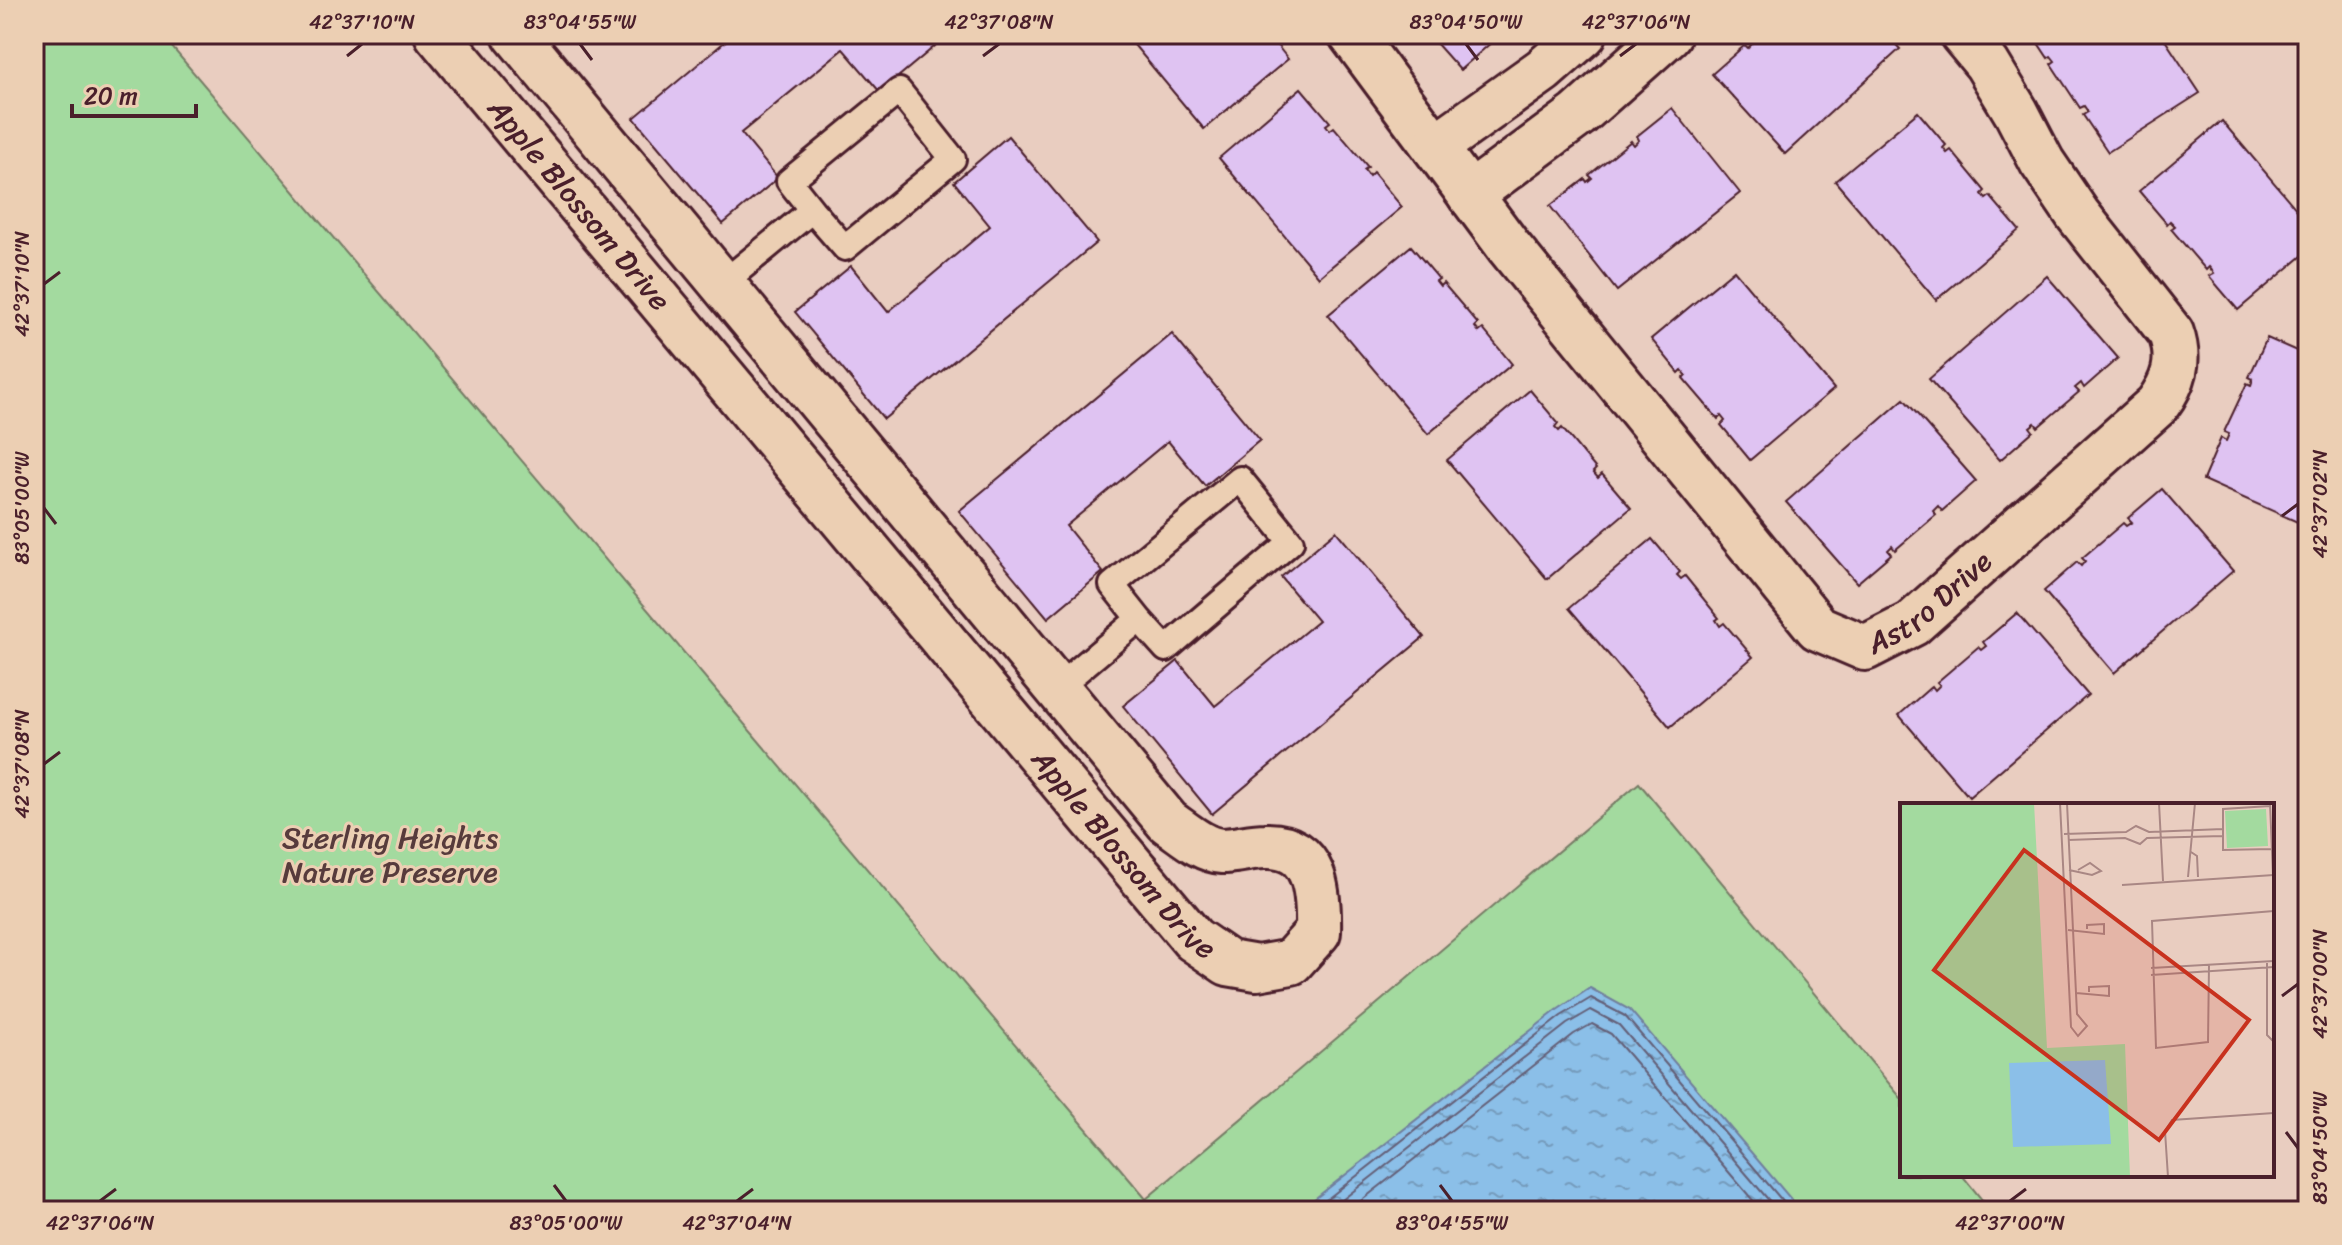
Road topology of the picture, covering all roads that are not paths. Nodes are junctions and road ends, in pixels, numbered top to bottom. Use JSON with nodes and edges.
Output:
{"nodes":[{"id":1,"x":437,"y":34,"type":"edge"},
{"id":2,"x":1351,"y":34,"type":"edge"},
{"id":3,"x":1584,"y":34,"type":"edge"},
{"id":4,"x":1669,"y":34,"type":"edge"},
{"id":5,"x":1962,"y":34,"type":"edge"},
{"id":6,"x":522,"y":42,"type":"edge"},
{"id":7,"x":481,"y":87,"type":"junction"},
{"id":8,"x":1435,"y":147,"type":"junction"},
{"id":9,"x":1470,"y":195,"type":"junction"},
{"id":10,"x":812,"y":210,"type":"junction"},
{"id":11,"x":722,"y":284,"type":"junction"},
{"id":12,"x":677,"y":321,"type":"junction"},
{"id":13,"x":866,"y":458,"type":"junction"},
{"id":14,"x":821,"y":493,"type":"junction"},
{"id":15,"x":1139,"y":619,"type":"junction"},
{"id":16,"x":1047,"y":676,"type":"junction"},
{"id":17,"x":992,"y":699,"type":"junction"}],
"edges":[{"from":1,"to":7,"type":"street","name":"Apple Blossom Drive"},
{"from":2,"to":8,"type":"street","name":"Astro Drive"},
{"from":3,"to":8,"type":"street"},
{"from":4,"to":9,"type":"street"},
{"from":5,"to":9,"type":"street","name":"Astro Drive"},
{"from":6,"to":7,"type":"street","name":"Apple Blossom Drive"},
{"from":6,"to":11,"type":"street","name":"Apple Blossom Drive"},
{"from":7,"to":12,"type":"street","name":"Apple Blossom Drive"},
{"from":8,"to":9,"type":"street","name":"Astro Drive"},
{"from":10,"to":10,"type":"lane"},
{"from":10,"to":11,"type":"lane"},
{"from":11,"to":12,"type":"street","name":"Apple Blossom Drive"},
{"from":11,"to":13,"type":"street","name":"Apple Blossom Drive"},
{"from":12,"to":14,"type":"street","name":"Apple Blossom Drive"},
{"from":13,"to":14,"type":"street"},
{"from":13,"to":16,"type":"street","name":"Apple Blossom Drive"},
{"from":14,"to":17,"type":"street","name":"Apple Blossom Drive"},
{"from":15,"to":15,"type":"lane"},
{"from":15,"to":16,"type":"lane"},
{"from":16,"to":17,"type":"street"},
{"from":16,"to":17,"type":"street","name":"Apple Blossom Drive"}]}
